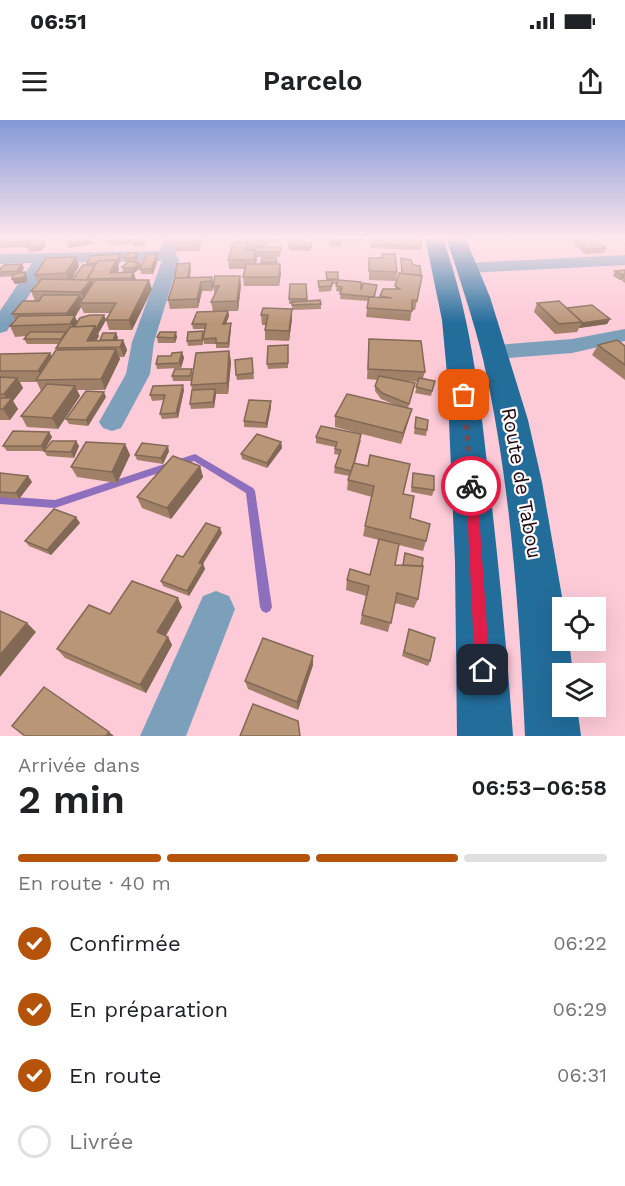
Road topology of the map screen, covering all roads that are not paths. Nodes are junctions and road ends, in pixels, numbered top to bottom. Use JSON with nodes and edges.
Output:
{"nodes":[{"id":1,"x":39,"y":266,"type":"edge"},
{"id":2,"x":169,"y":266,"type":"edge"},
{"id":3,"x":443,"y":266,"type":"edge"},
{"id":4,"x":466,"y":266,"type":"edge"},
{"id":5,"x":0,"y":327,"type":"edge"},
{"id":6,"x":625,"y":335,"type":"edge"},
{"id":7,"x":497,"y":352,"type":"junction"},
{"id":8,"x":112,"y":422,"type":"dead end"},
{"id":9,"x":216,"y":609,"type":"dead end"},
{"id":10,"x":163,"y":736,"type":"edge"},
{"id":11,"x":485,"y":736,"type":"edge"},
{"id":12,"x":553,"y":736,"type":"edge"}],
"edges":[{"from":1,"to":5,"type":"street"},
{"from":2,"to":8,"type":"street"},
{"from":3,"to":11,"type":"main road"},
{"from":4,"to":7,"type":"main road","name":"Route de Tabou"},
{"from":6,"to":7,"type":"street"},
{"from":7,"to":12,"type":"main road","name":"Route de Tabou"},
{"from":9,"to":10,"type":"street"}]}
